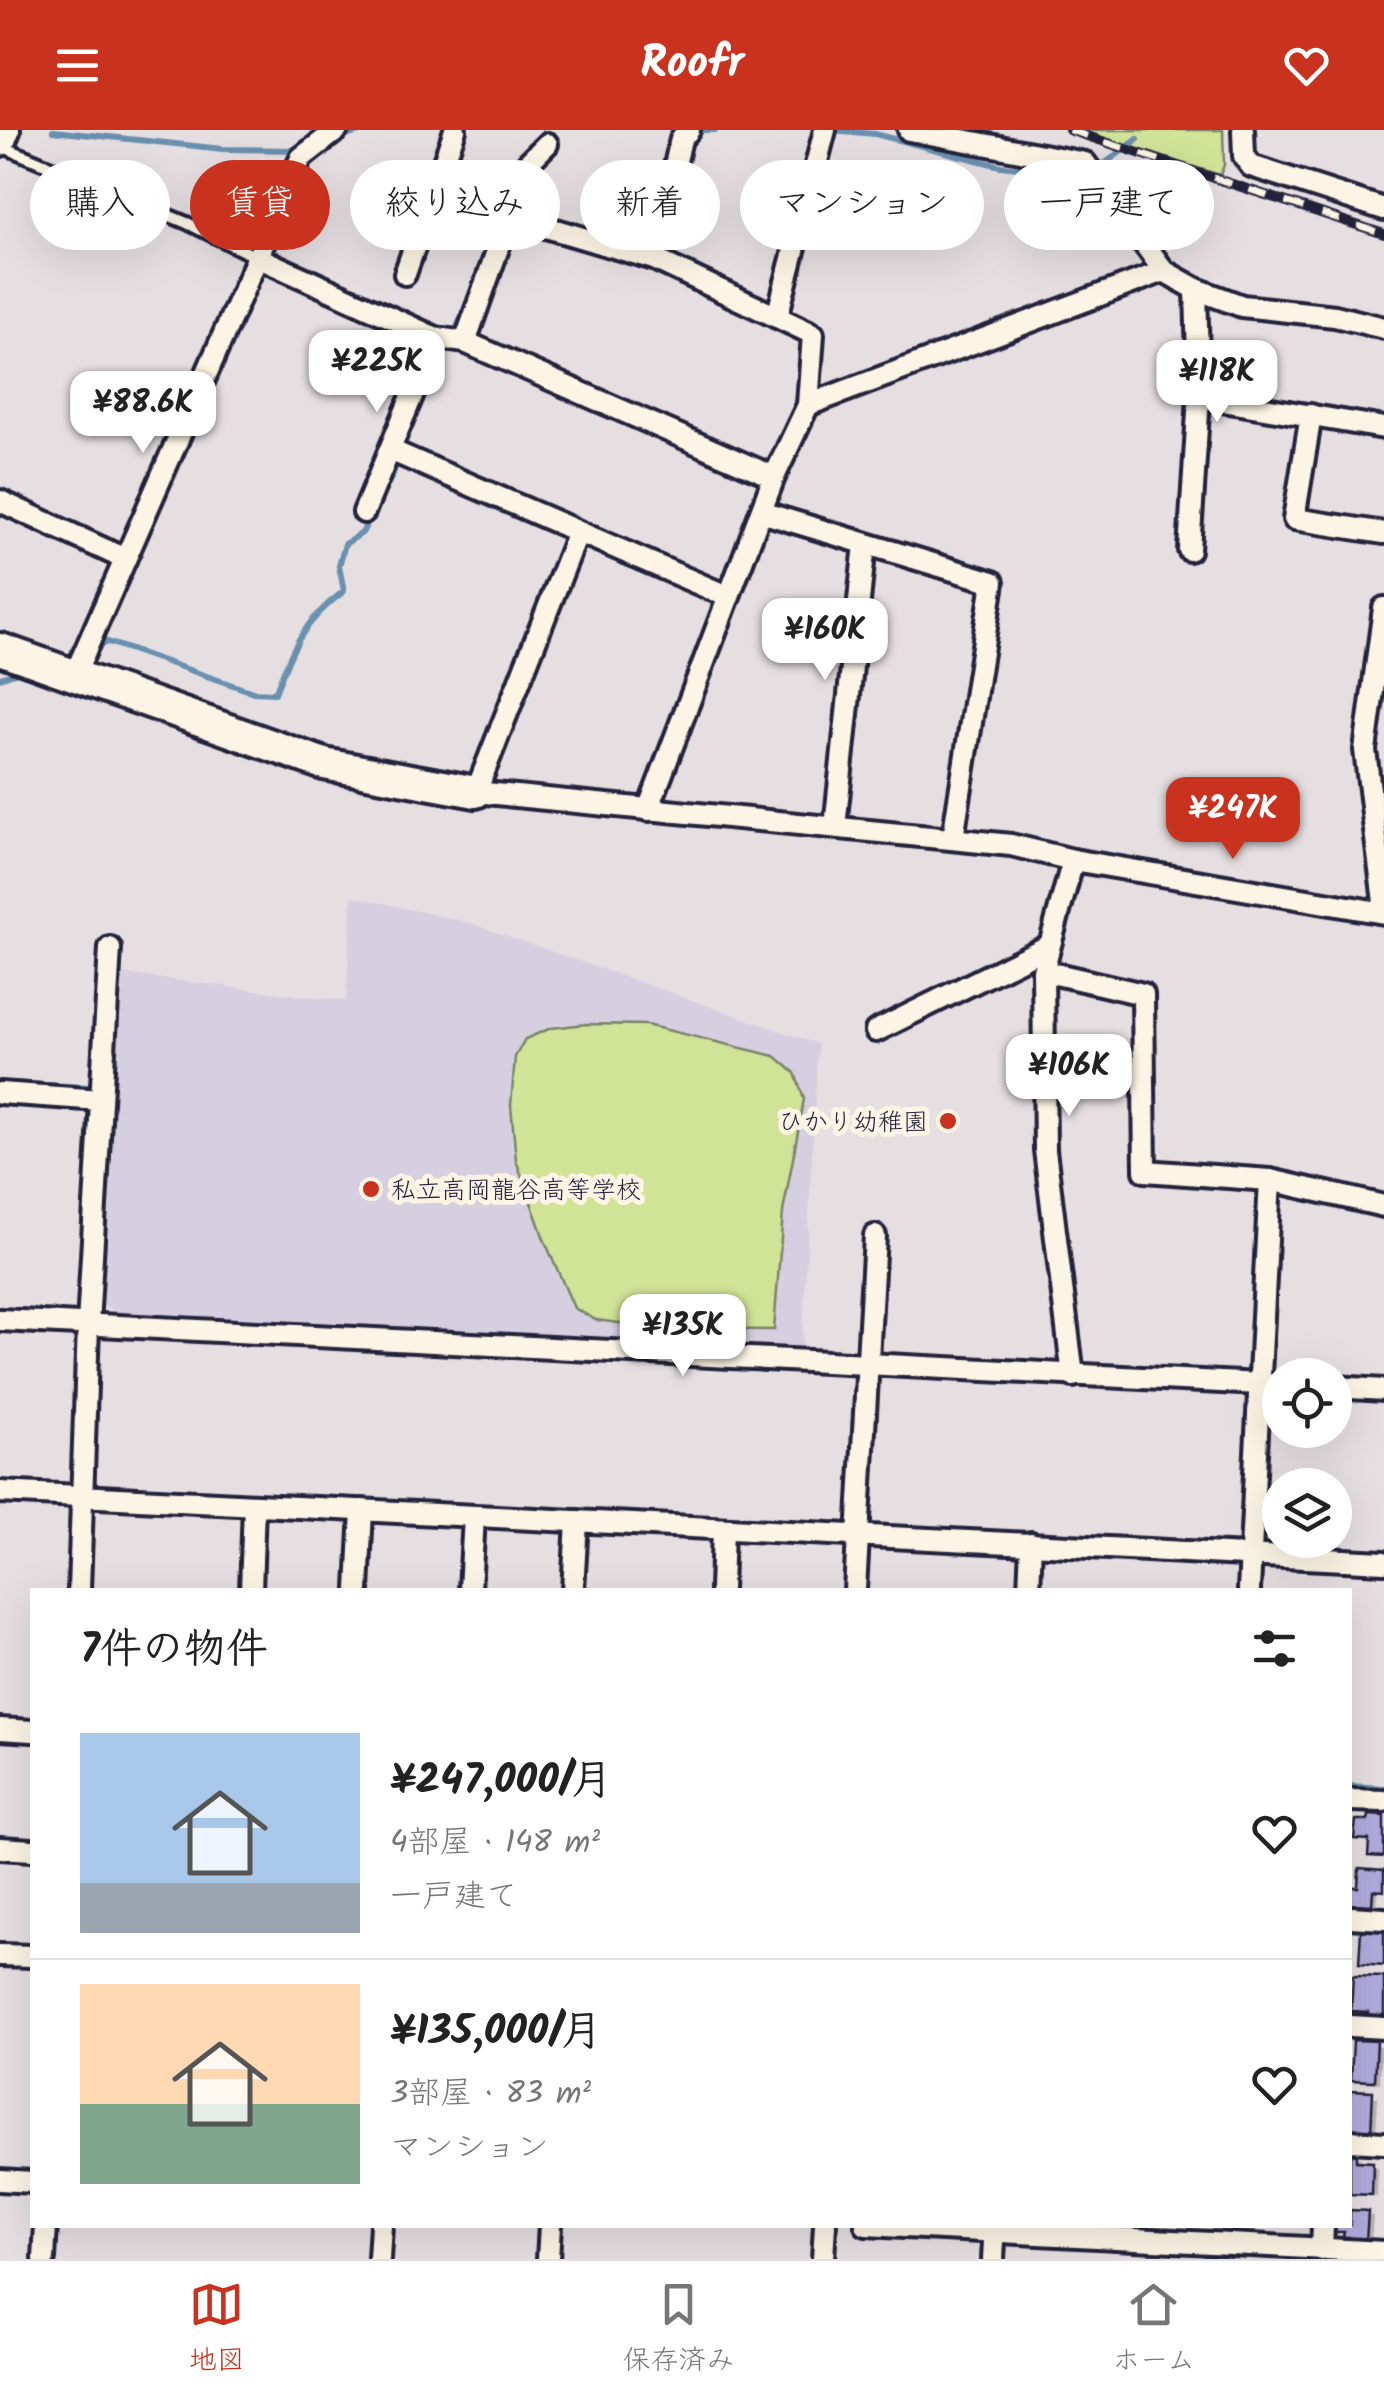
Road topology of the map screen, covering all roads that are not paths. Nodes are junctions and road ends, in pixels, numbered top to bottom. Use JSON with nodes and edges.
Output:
{"nodes":[{"id":1,"x":4,"y":130,"type":"edge"},
{"id":2,"x":337,"y":130,"type":"edge"},
{"id":3,"x":455,"y":130,"type":"edge"},
{"id":4,"x":825,"y":130,"type":"edge"},
{"id":5,"x":909,"y":130,"type":"edge"},
{"id":6,"x":1243,"y":130,"type":"edge"},
{"id":7,"x":685,"y":134,"type":"edge"},
{"id":8,"x":0,"y":142,"type":"edge"},
{"id":9,"x":548,"y":144,"type":"dead end"},
{"id":10,"x":531,"y":160,"type":"edge"},
{"id":11,"x":1384,"y":208,"type":"edge"},
{"id":12,"x":560,"y":231,"type":"edge"},
{"id":13,"x":498,"y":250,"type":"edge"},
{"id":14,"x":257,"y":257,"type":"junction"},
{"id":15,"x":654,"y":259,"type":"junction"},
{"id":16,"x":1164,"y":271,"type":"junction"},
{"id":17,"x":405,"y":274,"type":"dead end"},
{"id":18,"x":1196,"y":289,"type":"junction"},
{"id":19,"x":777,"y":317,"type":"junction"},
{"id":20,"x":1384,"y":328,"type":"edge"},
{"id":21,"x":436,"y":338,"type":"junction"},
{"id":22,"x":465,"y":342,"type":"junction"},
{"id":23,"x":1199,"y":397,"type":"junction"},
{"id":24,"x":808,"y":405,"type":"junction"},
{"id":25,"x":1311,"y":415,"type":"junction"},
{"id":26,"x":1384,"y":428,"type":"edge"},
{"id":27,"x":390,"y":450,"type":"junction"},
{"id":28,"x":774,"y":476,"type":"junction"},
{"id":29,"x":0,"y":500,"type":"edge"},
{"id":30,"x":364,"y":512,"type":"dead end"},
{"id":31,"x":761,"y":512,"type":"junction"},
{"id":32,"x":578,"y":532,"type":"junction"},
{"id":33,"x":1384,"y":533,"type":"edge"},
{"id":34,"x":865,"y":544,"type":"junction"},
{"id":35,"x":1189,"y":550,"type":"dead end"},
{"id":36,"x":124,"y":559,"type":"junction"},
{"id":37,"x":729,"y":597,"type":"junction"},
{"id":38,"x":1384,"y":608,"type":"edge"},
{"id":39,"x":0,"y":649,"type":"edge"},
{"id":40,"x":75,"y":674,"type":"junction"},
{"id":41,"x":476,"y":792,"type":"junction"},
{"id":42,"x":648,"y":810,"type":"junction"},
{"id":43,"x":835,"y":827,"type":"junction"},
{"id":44,"x":952,"y":838,"type":"junction"},
{"id":45,"x":1073,"y":860,"type":"junction"},
{"id":46,"x":1384,"y":902,"type":"edge"},
{"id":47,"x":1384,"y":913,"type":"edge"},
{"id":48,"x":110,"y":948,"type":"dead end"},
{"id":49,"x":1046,"y":948,"type":"junction"},
{"id":50,"x":1042,"y":971,"type":"junction"},
{"id":51,"x":876,"y":1031,"type":"dead end"},
{"id":52,"x":0,"y":1093,"type":"edge"},
{"id":53,"x":101,"y":1100,"type":"junction"},
{"id":54,"x":1270,"y":1180,"type":"junction"},
{"id":55,"x":1384,"y":1206,"type":"edge"},
{"id":56,"x":875,"y":1236,"type":"dead end"},
{"id":57,"x":0,"y":1320,"type":"edge"},
{"id":58,"x":88,"y":1325,"type":"junction"},
{"id":59,"x":867,"y":1363,"type":"junction"},
{"id":60,"x":1073,"y":1376,"type":"junction"},
{"id":61,"x":1258,"y":1384,"type":"junction"},
{"id":62,"x":1262,"y":1384,"type":"edge"},
{"id":63,"x":1352,"y":1388,"type":"edge"},
{"id":64,"x":1384,"y":1390,"type":"edge"},
{"id":65,"x":0,"y":1492,"type":"edge"},
{"id":66,"x":85,"y":1496,"type":"junction"},
{"id":67,"x":254,"y":1504,"type":"junction"},
{"id":68,"x":362,"y":1510,"type":"junction"},
{"id":69,"x":474,"y":1516,"type":"junction"},
{"id":70,"x":576,"y":1521,"type":"junction"},
{"id":71,"x":723,"y":1529,"type":"junction"},
{"id":72,"x":858,"y":1534,"type":"junction"},
{"id":73,"x":1032,"y":1543,"type":"junction"},
{"id":74,"x":1250,"y":1554,"type":"junction"},
{"id":75,"x":1384,"y":1562,"type":"edge"},
{"id":76,"x":80,"y":1588,"type":"edge"},
{"id":77,"x":251,"y":1588,"type":"edge"},
{"id":78,"x":358,"y":1588,"type":"edge"},
{"id":79,"x":470,"y":1588,"type":"edge"},
{"id":80,"x":573,"y":1588,"type":"edge"},
{"id":81,"x":721,"y":1588,"type":"edge"},
{"id":82,"x":855,"y":1588,"type":"edge"},
{"id":83,"x":1028,"y":1588,"type":"edge"},
{"id":84,"x":1248,"y":1588,"type":"edge"},
{"id":85,"x":0,"y":1729,"type":"edge"},
{"id":86,"x":30,"y":1731,"type":"edge"},
{"id":87,"x":1352,"y":1800,"type":"edge"},
{"id":88,"x":1384,"y":1801,"type":"edge"},
{"id":89,"x":0,"y":1848,"type":"edge"},
{"id":90,"x":30,"y":1850,"type":"edge"},
{"id":91,"x":1352,"y":1917,"type":"edge"},
{"id":92,"x":1384,"y":1919,"type":"edge"},
{"id":93,"x":0,"y":1955,"type":"edge"},
{"id":94,"x":30,"y":1956,"type":"edge"},
{"id":95,"x":1352,"y":2026,"type":"edge"},
{"id":96,"x":1384,"y":2028,"type":"edge"},
{"id":97,"x":1352,"y":2141,"type":"edge"},
{"id":98,"x":1384,"y":2143,"type":"edge"},
{"id":99,"x":0,"y":2180,"type":"edge"},
{"id":100,"x":30,"y":2182,"type":"edge"},
{"id":101,"x":46,"y":2228,"type":"edge"},
{"id":102,"x":381,"y":2228,"type":"edge"},
{"id":103,"x":550,"y":2228,"type":"edge"},
{"id":104,"x":825,"y":2228,"type":"edge"},
{"id":105,"x":962,"y":2228,"type":"edge"},
{"id":106,"x":1323,"y":2228,"type":"edge"},
{"id":107,"x":994,"y":2229,"type":"edge"},
{"id":108,"x":1216,"y":2242,"type":"edge"},
{"id":109,"x":1322,"y":2250,"type":"junction"},
{"id":110,"x":1384,"y":2252,"type":"edge"},
{"id":111,"x":44,"y":2259,"type":"edge"},
{"id":112,"x":379,"y":2259,"type":"edge"},
{"id":113,"x":548,"y":2259,"type":"edge"},
{"id":114,"x":823,"y":2259,"type":"edge"},
{"id":115,"x":993,"y":2259,"type":"edge"}],
"edges":[{"from":1,"to":8,"type":"street"},
{"from":2,"to":14,"type":"street"},
{"from":3,"to":17,"type":"street"},
{"from":4,"to":19,"type":"street"},
{"from":5,"to":16,"type":"street"},
{"from":6,"to":11,"type":"street"},
{"from":7,"to":15,"type":"street"},
{"from":8,"to":14,"type":"lane"},
{"from":9,"to":10,"type":"street"},
{"from":12,"to":15,"type":"street"},
{"from":13,"to":22,"type":"street"},
{"from":14,"to":21,"type":"street"},
{"from":14,"to":36,"type":"street"},
{"from":15,"to":19,"type":"street"},
{"from":16,"to":18,"type":"street"},
{"from":16,"to":24,"type":"street"},
{"from":18,"to":20,"type":"street"},
{"from":18,"to":23,"type":"street"},
{"from":19,"to":24,"type":"street"},
{"from":21,"to":22,"type":"street"},
{"from":21,"to":27,"type":"street"},
{"from":22,"to":28,"type":"street"},
{"from":23,"to":25,"type":"street"},
{"from":23,"to":35,"type":"street"},
{"from":24,"to":28,"type":"street"},
{"from":25,"to":26,"type":"street"},
{"from":25,"to":33,"type":"street"},
{"from":27,"to":30,"type":"street"},
{"from":27,"to":32,"type":"street"},
{"from":28,"to":31,"type":"street"},
{"from":29,"to":36,"type":"street"},
{"from":31,"to":34,"type":"street"},
{"from":31,"to":37,"type":"street"},
{"from":32,"to":37,"type":"street"},
{"from":32,"to":41,"type":"street"},
{"from":34,"to":43,"type":"street"},
{"from":34,"to":44,"type":"street"},
{"from":36,"to":40,"type":"street"},
{"from":37,"to":42,"type":"street"},
{"from":38,"to":46,"type":"street"},
{"from":39,"to":40,"type":"street"},
{"from":40,"to":41,"type":"street"},
{"from":41,"to":42,"type":"street"},
{"from":42,"to":43,"type":"street"},
{"from":43,"to":44,"type":"street"},
{"from":44,"to":45,"type":"street"},
{"from":45,"to":47,"type":"street"},
{"from":45,"to":49,"type":"street"},
{"from":48,"to":53,"type":"street"},
{"from":49,"to":50,"type":"street"},
{"from":49,"to":51,"type":"street"},
{"from":50,"to":54,"type":"street"},
{"from":50,"to":60,"type":"street"},
{"from":52,"to":53,"type":"street"},
{"from":53,"to":58,"type":"street"},
{"from":54,"to":55,"type":"street"},
{"from":54,"to":61,"type":"street"},
{"from":56,"to":59,"type":"street"},
{"from":57,"to":58,"type":"street"},
{"from":58,"to":59,"type":"street"},
{"from":58,"to":66,"type":"street"},
{"from":59,"to":60,"type":"street"},
{"from":59,"to":72,"type":"street"},
{"from":60,"to":61,"type":"street"},
{"from":61,"to":62,"type":"street"},
{"from":61,"to":74,"type":"street"},
{"from":63,"to":64,"type":"street"},
{"from":65,"to":66,"type":"street"},
{"from":66,"to":67,"type":"street"},
{"from":66,"to":76,"type":"street"},
{"from":67,"to":68,"type":"street"},
{"from":67,"to":77,"type":"street"},
{"from":68,"to":69,"type":"street"},
{"from":68,"to":78,"type":"street"},
{"from":69,"to":70,"type":"street"},
{"from":69,"to":79,"type":"street"},
{"from":70,"to":71,"type":"street"},
{"from":70,"to":80,"type":"street"},
{"from":71,"to":72,"type":"street"},
{"from":71,"to":81,"type":"street"},
{"from":72,"to":73,"type":"street"},
{"from":72,"to":82,"type":"street"},
{"from":73,"to":74,"type":"street"},
{"from":73,"to":83,"type":"street"},
{"from":74,"to":75,"type":"street"},
{"from":74,"to":84,"type":"street"},
{"from":85,"to":86,"type":"street"},
{"from":87,"to":88,"type":"street"},
{"from":89,"to":90,"type":"street"},
{"from":91,"to":92,"type":"street"},
{"from":93,"to":94,"type":"street"},
{"from":95,"to":96,"type":"street"},
{"from":97,"to":98,"type":"street"},
{"from":99,"to":100,"type":"street"},
{"from":101,"to":111,"type":"street"},
{"from":102,"to":112,"type":"street"},
{"from":103,"to":113,"type":"street"},
{"from":104,"to":114,"type":"street"},
{"from":105,"to":107,"type":"street"},
{"from":106,"to":109,"type":"street"},
{"from":107,"to":108,"type":"street"},
{"from":107,"to":115,"type":"street"},
{"from":108,"to":109,"type":"street"},
{"from":109,"to":110,"type":"street"}]}
